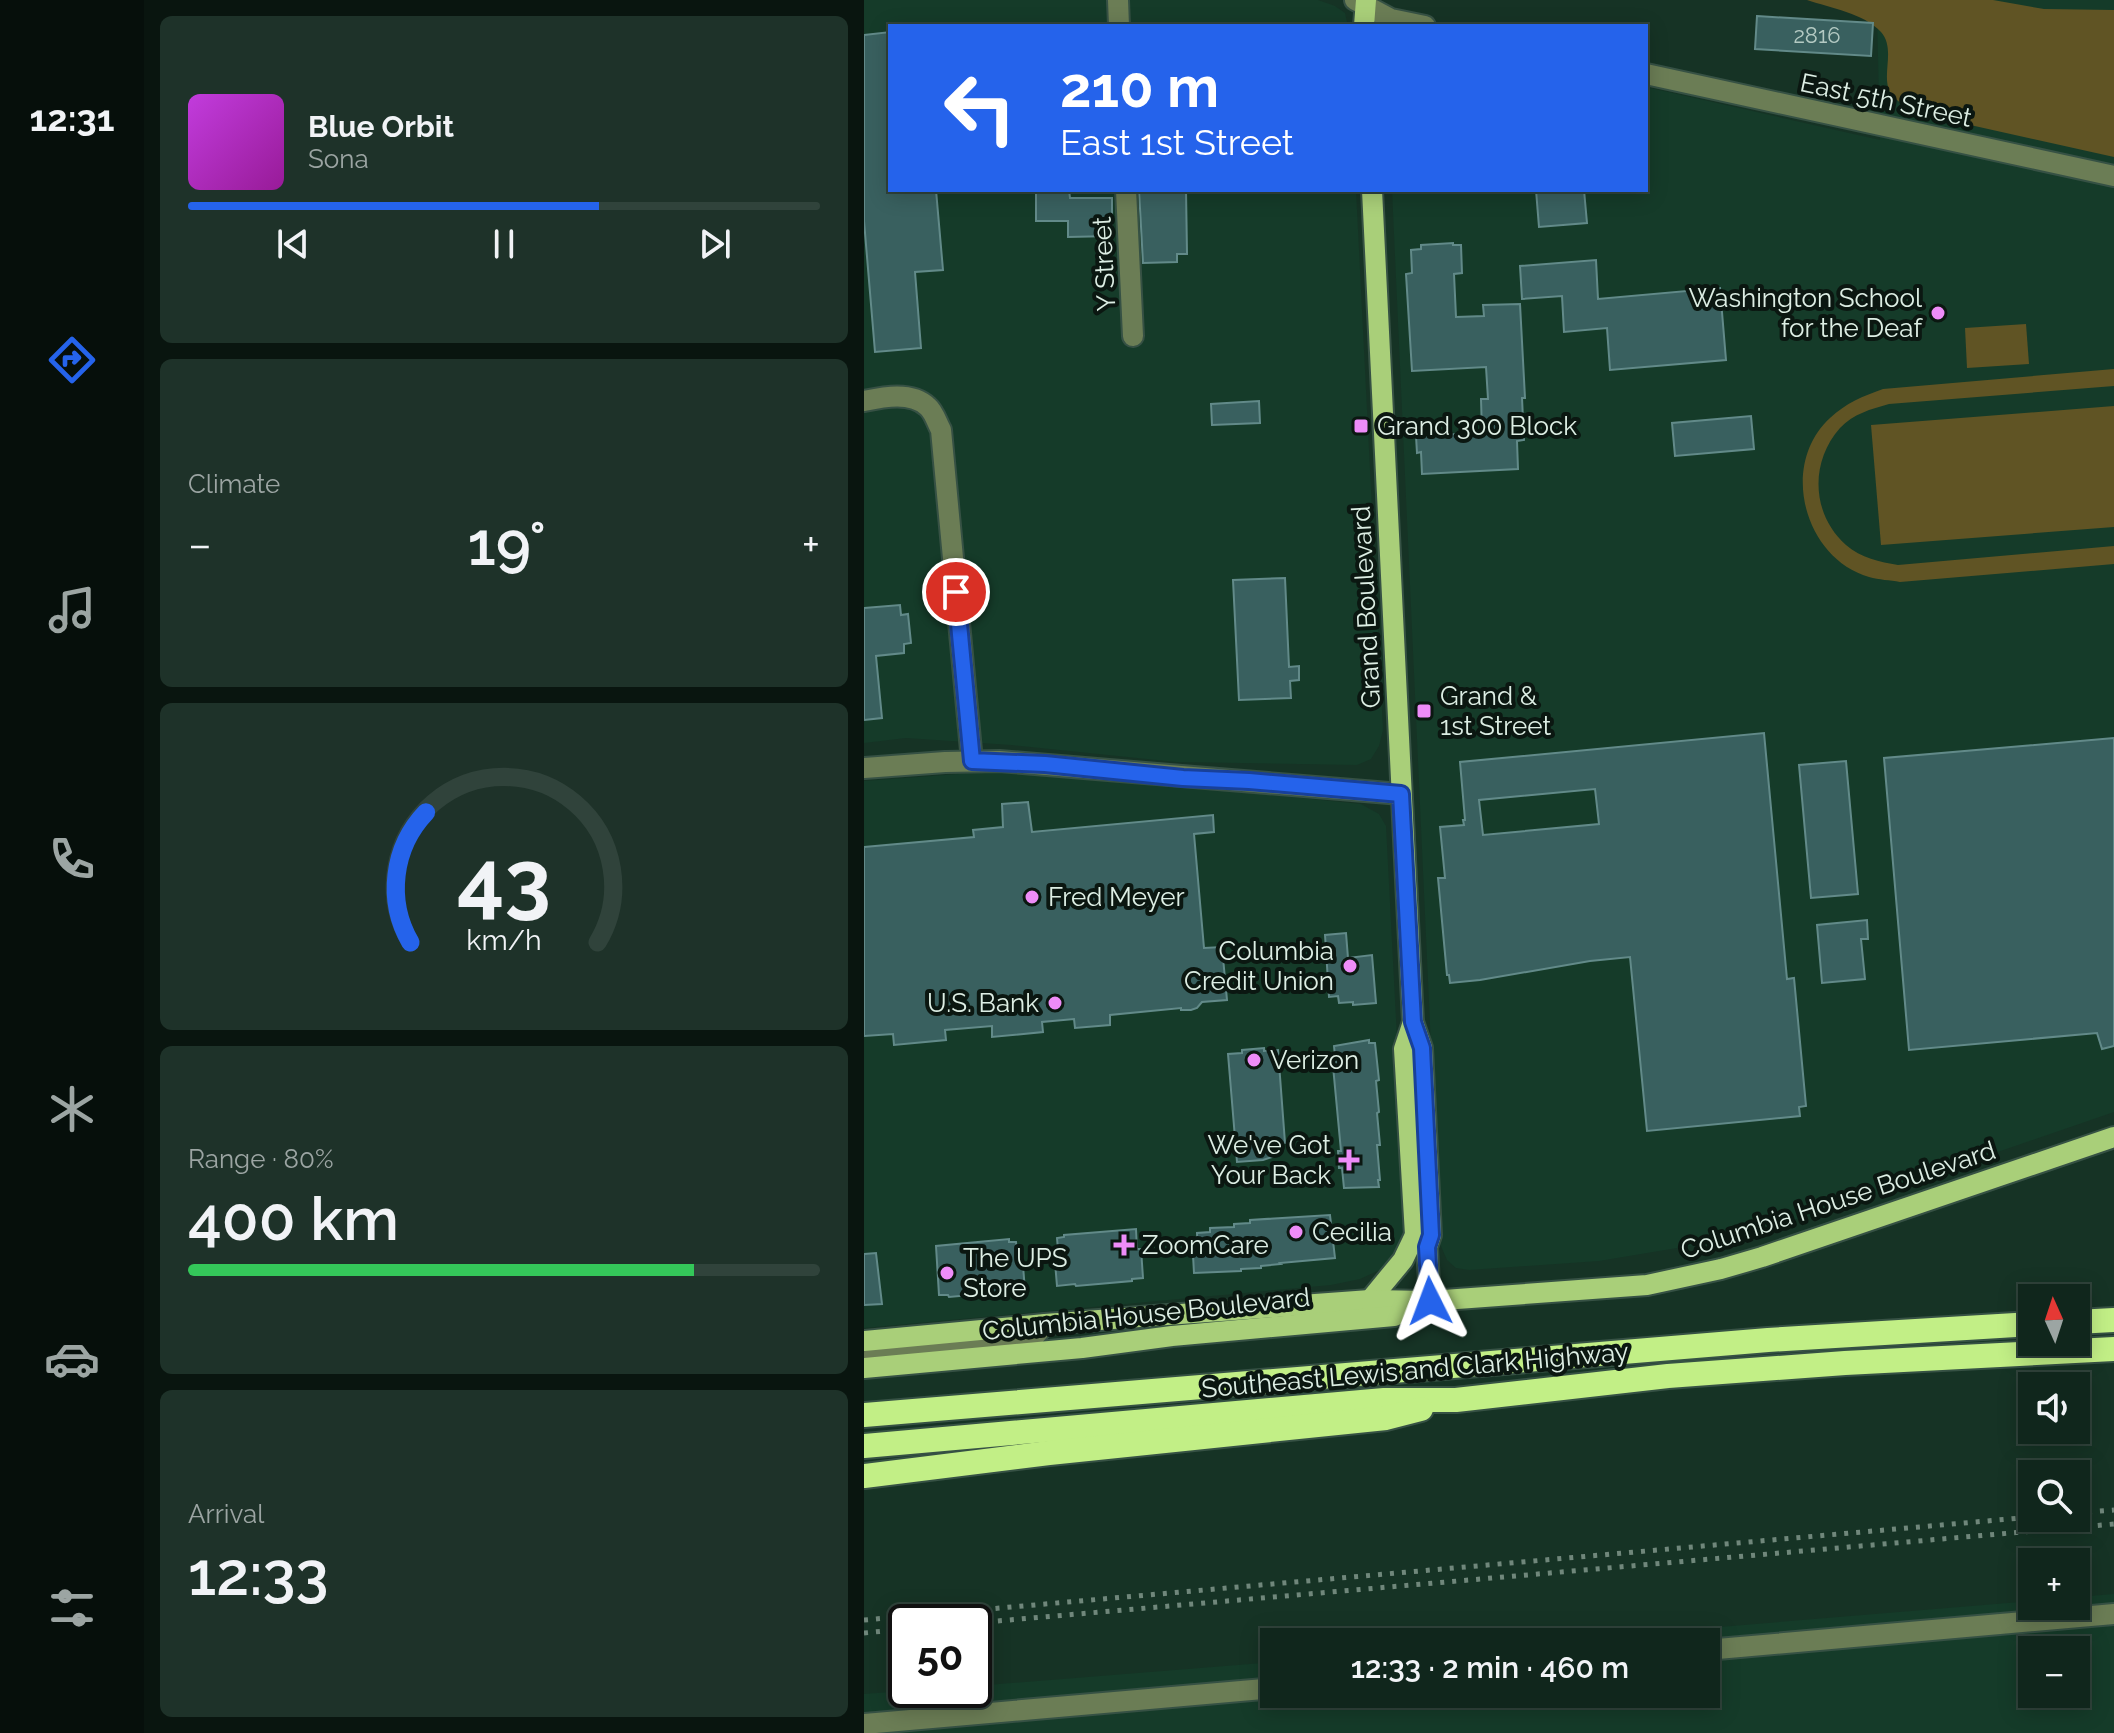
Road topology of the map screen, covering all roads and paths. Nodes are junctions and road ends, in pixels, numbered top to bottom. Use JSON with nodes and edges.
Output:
{"nodes":[{"id":1,"x":1118,"y":0,"type":"edge"},
{"id":2,"x":1362,"y":2,"type":"edge"},
{"id":3,"x":1119,"y":24,"type":"edge"},
{"id":4,"x":1364,"y":24,"type":"edge"},
{"id":5,"x":1415,"y":24,"type":"edge"},
{"id":6,"x":1648,"y":74,"type":"edge"},
{"id":7,"x":2114,"y":176,"type":"edge"},
{"id":8,"x":1126,"y":192,"type":"edge"},
{"id":9,"x":1372,"y":192,"type":"edge"},
{"id":10,"x":1133,"y":336,"type":"dead end"},
{"id":11,"x":864,"y":401,"type":"edge"},
{"id":12,"x":972,"y":761,"type":"junction"},
{"id":13,"x":864,"y":768,"type":"edge"},
{"id":14,"x":1401,"y":794,"type":"junction"},
{"id":15,"x":2114,"y":1137,"type":"edge"},
{"id":16,"x":1421,"y":1241,"type":"junction"},
{"id":17,"x":1370,"y":1300,"type":"junction"},
{"id":18,"x":1430,"y":1301,"type":"junction"},
{"id":19,"x":2114,"y":1320,"type":"edge"},
{"id":20,"x":2090,"y":1321,"type":"edge"},
{"id":21,"x":1045,"y":1324,"type":"junction"},
{"id":22,"x":2018,"y":1325,"type":"edge"},
{"id":23,"x":864,"y":1341,"type":"edge"},
{"id":24,"x":2114,"y":1349,"type":"edge"},
{"id":25,"x":864,"y":1365,"type":"edge"},
{"id":26,"x":1456,"y":1400,"type":"junction"},
{"id":27,"x":864,"y":1415,"type":"edge"},
{"id":28,"x":864,"y":1446,"type":"edge"},
{"id":29,"x":864,"y":1476,"type":"edge"},
{"id":30,"x":2114,"y":1614,"type":"edge"},
{"id":31,"x":1720,"y":1649,"type":"edge"},
{"id":32,"x":1260,"y":1689,"type":"edge"},
{"id":33,"x":864,"y":1724,"type":"edge"}],
"edges":[{"from":1,"to":3,"type":"street"},
{"from":2,"to":4,"type":"main road"},
{"from":2,"to":5,"type":"street"},
{"from":6,"to":7,"type":"street","name":"East 5th Street"},
{"from":8,"to":10,"type":"street","name":"Y Street"},
{"from":9,"to":14,"type":"main road","name":"Grand Boulevard"},
{"from":11,"to":12,"type":"street"},
{"from":12,"to":13,"type":"street"},
{"from":12,"to":14,"type":"street"},
{"from":14,"to":16,"type":"main road","name":"Grand Boulevard"},
{"from":15,"to":18,"type":"main road","name":"Columbia House Boulevard"},
{"from":16,"to":17,"type":"main road"},
{"from":16,"to":18,"type":"main road","name":"Grand Boulevard"},
{"from":17,"to":18,"type":"main road","name":"Columbia House Boulevard"},
{"from":17,"to":21,"type":"main road","name":"Columbia House Boulevard"},
{"from":18,"to":25,"type":"main road","name":"Columbia House Boulevard"},
{"from":19,"to":20,"type":"highway"},
{"from":21,"to":23,"type":"main road","name":"Columbia House Boulevard"},
{"from":21,"to":25,"type":"street"},
{"from":22,"to":27,"type":"highway","name":"Southeast Lewis and Clark Highway"},
{"from":24,"to":26,"type":"highway","name":"Southeast Lewis and Clark Highway"},
{"from":26,"to":28,"type":"highway","name":"Southeast Lewis and Clark Highway"},
{"from":26,"to":29,"type":"highway"},
{"from":30,"to":31,"type":"street"},
{"from":32,"to":33,"type":"street"}]}
